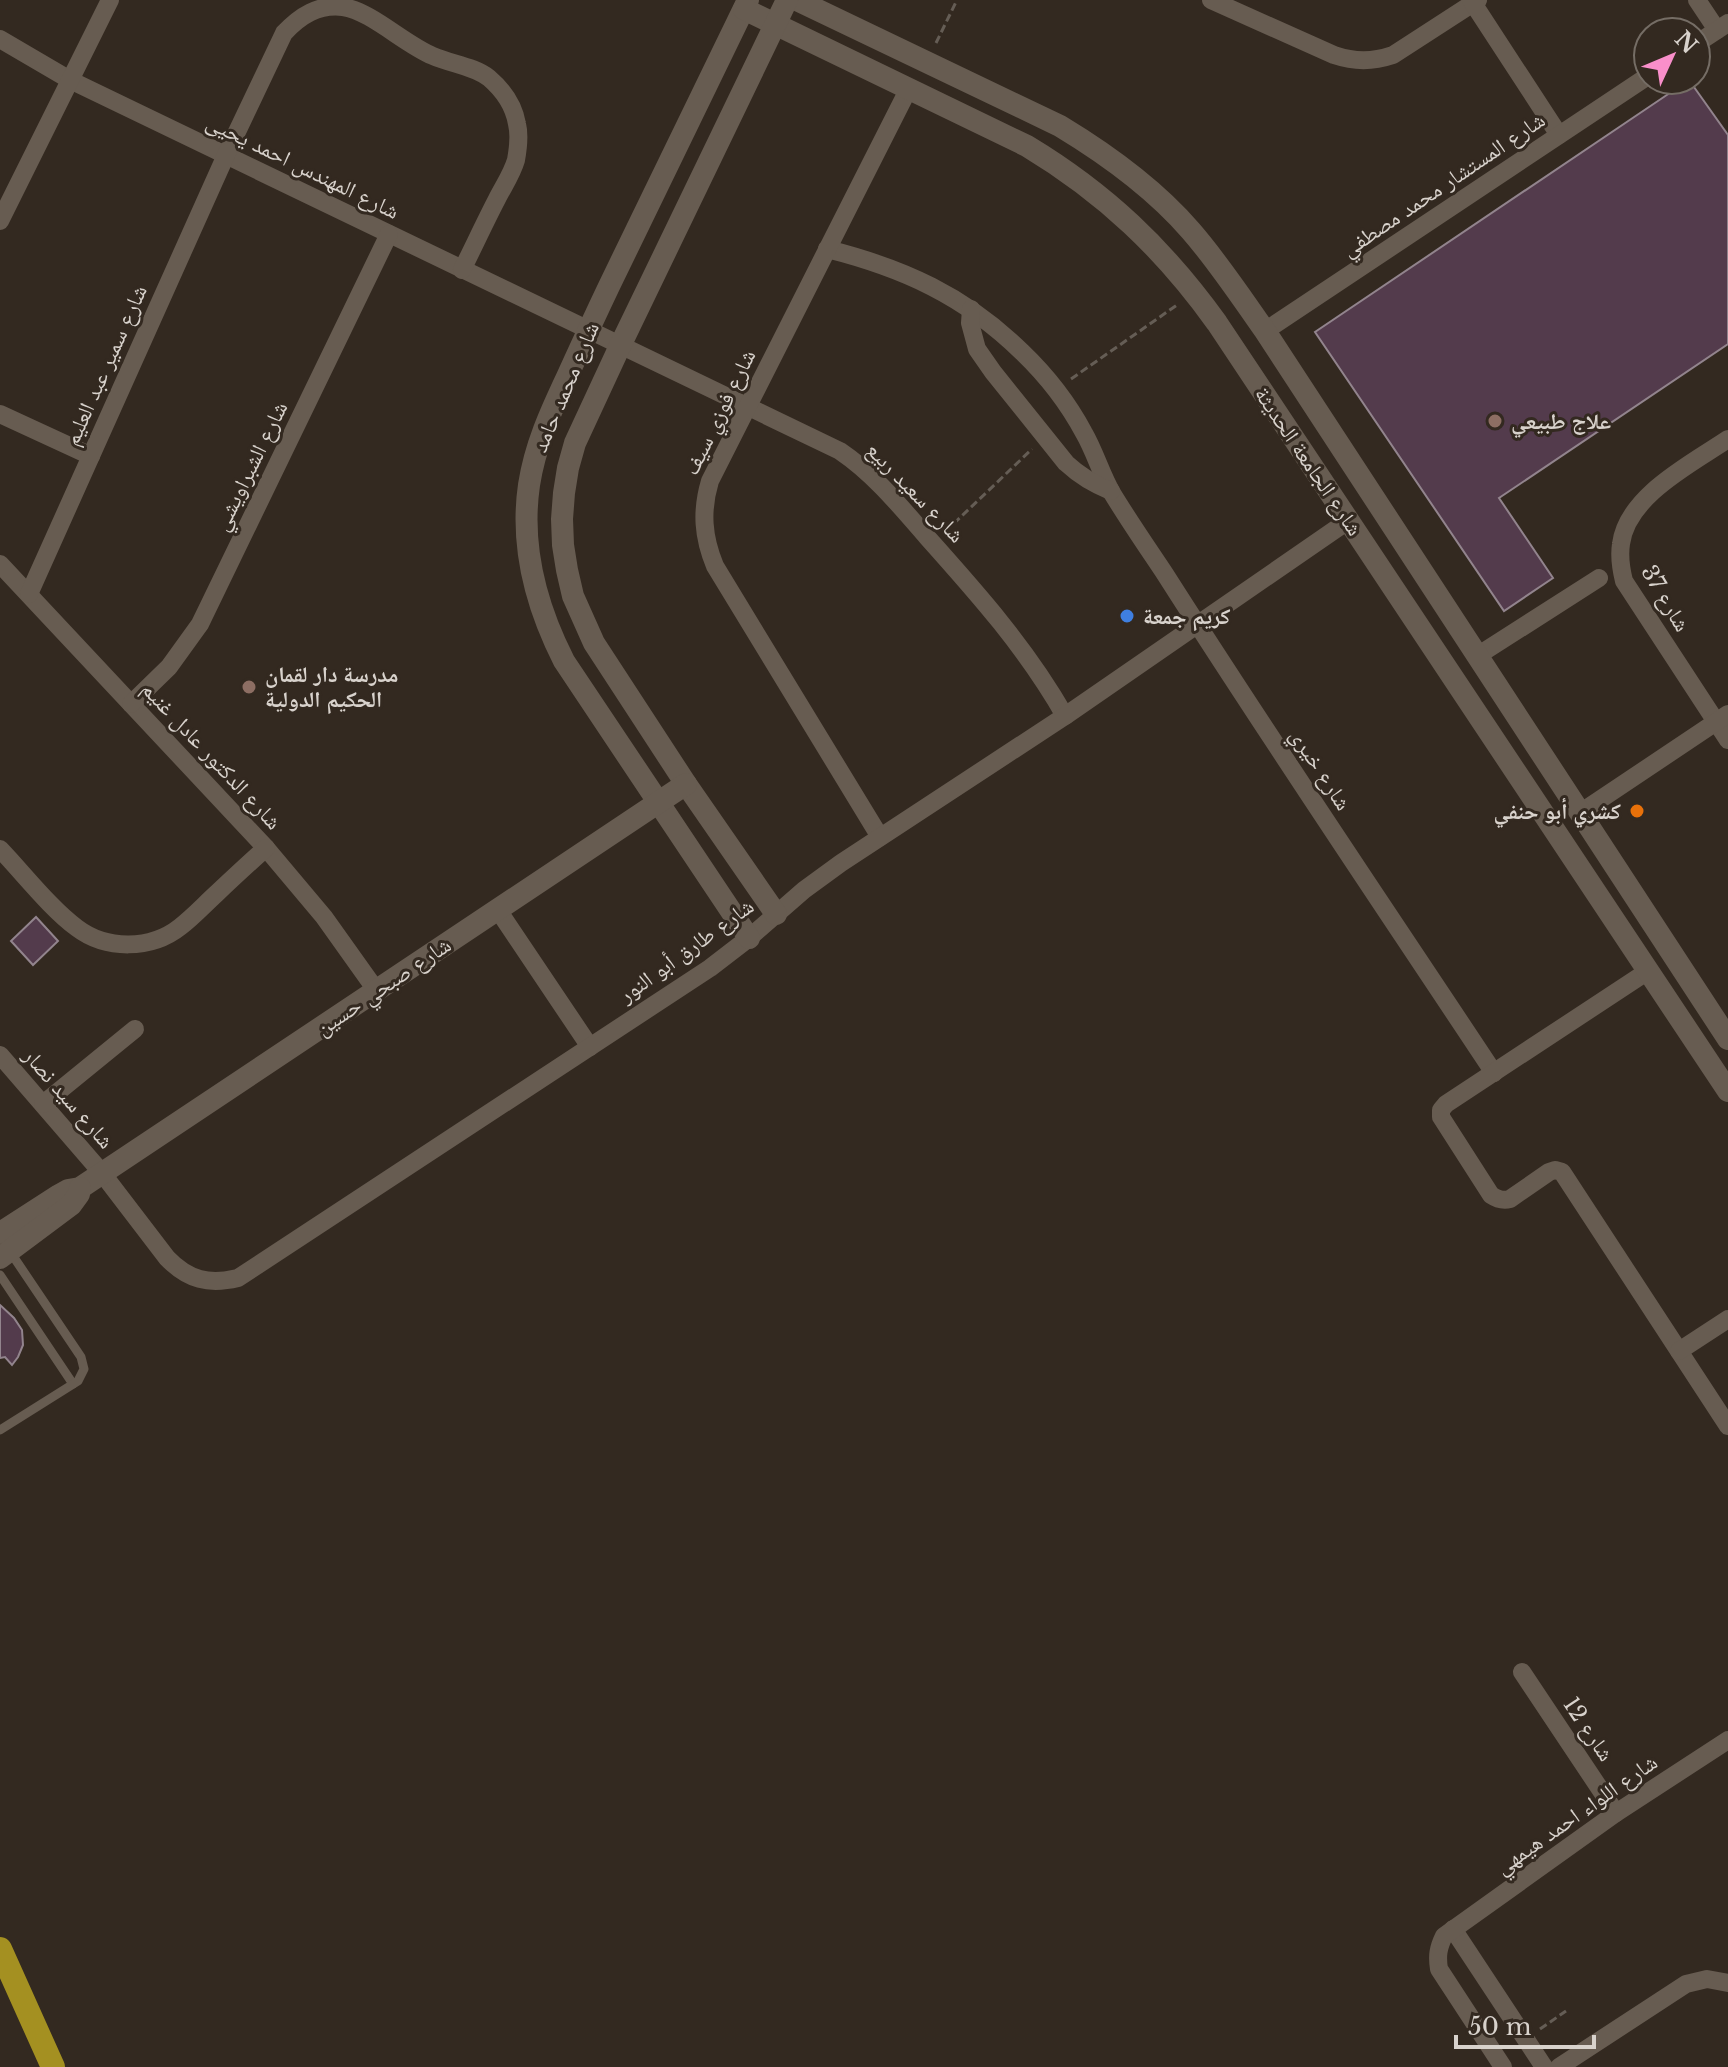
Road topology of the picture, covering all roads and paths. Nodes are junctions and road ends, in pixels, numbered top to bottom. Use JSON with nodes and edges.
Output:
{"nodes":[{"id":1,"x":110,"y":0,"type":"edge"},
{"id":2,"x":301,"y":0,"type":"edge"},
{"id":3,"x":787,"y":0,"type":"edge"},
{"id":4,"x":797,"y":0,"type":"edge"},
{"id":5,"x":957,"y":0,"type":"edge"},
{"id":6,"x":1211,"y":0,"type":"edge"},
{"id":7,"x":1697,"y":0,"type":"edge"},
{"id":8,"x":1474,"y":1,"type":"edge"},
{"id":9,"x":741,"y":3,"type":"edge"},
{"id":10,"x":776,"y":23,"type":"junction"},
{"id":11,"x":1722,"y":27,"type":"edge"},
{"id":12,"x":284,"y":33,"type":"junction"},
{"id":13,"x":0,"y":39,"type":"edge"},
{"id":14,"x":927,"y":61,"type":"junction"},
{"id":15,"x":70,"y":80,"type":"junction"},
{"id":16,"x":1632,"y":87,"type":"edge"},
{"id":17,"x":909,"y":88,"type":"junction"},
{"id":18,"x":1559,"y":135,"type":"junction"},
{"id":19,"x":226,"y":155,"type":"junction"},
{"id":20,"x":1167,"y":206,"type":"junction"},
{"id":21,"x":0,"y":221,"type":"edge"},
{"id":22,"x":1139,"y":230,"type":"junction"},
{"id":23,"x":389,"y":234,"type":"junction"},
{"id":24,"x":827,"y":249,"type":"junction"},
{"id":25,"x":462,"y":270,"type":"junction"},
{"id":26,"x":1195,"y":292,"type":"junction"},
{"id":27,"x":971,"y":309,"type":"junction"},
{"id":28,"x":588,"y":331,"type":"junction"},
{"id":29,"x":1265,"y":331,"type":"junction"},
{"id":30,"x":620,"y":346,"type":"junction"},
{"id":31,"x":1055,"y":390,"type":"junction"},
{"id":32,"x":748,"y":405,"type":"junction"},
{"id":33,"x":0,"y":414,"type":"edge"},
{"id":34,"x":1043,"y":437,"type":"junction"},
{"id":35,"x":1728,"y":439,"type":"edge"},
{"id":36,"x":91,"y":456,"type":"junction"},
{"id":37,"x":1111,"y":491,"type":"junction"},
{"id":38,"x":1349,"y":520,"type":"junction"},
{"id":39,"x":934,"y":543,"type":"junction"},
{"id":40,"x":0,"y":564,"type":"edge"},
{"id":41,"x":1599,"y":578,"type":"dead end"},
{"id":42,"x":14,"y":579,"type":"junction"},
{"id":43,"x":0,"y":592,"type":"edge"},
{"id":44,"x":29,"y":594,"type":"junction"},
{"id":45,"x":1198,"y":626,"type":"junction"},
{"id":46,"x":1477,"y":656,"type":"junction"},
{"id":47,"x":131,"y":704,"type":"junction"},
{"id":48,"x":1065,"y":716,"type":"junction"},
{"id":49,"x":1722,"y":718,"type":"edge"},
{"id":50,"x":1728,"y":740,"type":"edge"},
{"id":51,"x":686,"y":784,"type":"junction"},
{"id":52,"x":657,"y":803,"type":"junction"},
{"id":53,"x":1580,"y":813,"type":"junction"},
{"id":54,"x":880,"y":837,"type":"junction"},
{"id":55,"x":266,"y":848,"type":"junction"},
{"id":56,"x":0,"y":849,"type":"edge"},
{"id":57,"x":498,"y":910,"type":"junction"},
{"id":58,"x":776,"y":914,"type":"junction"},
{"id":59,"x":749,"y":938,"type":"junction"},
{"id":60,"x":1648,"y":971,"type":"junction"},
{"id":61,"x":376,"y":990,"type":"junction"},
{"id":62,"x":1710,"y":1011,"type":"junction"},
{"id":63,"x":1686,"y":1027,"type":"junction"},
{"id":64,"x":135,"y":1029,"type":"dead end"},
{"id":65,"x":1728,"y":1039,"type":"edge"},
{"id":66,"x":590,"y":1047,"type":"junction"},
{"id":67,"x":0,"y":1055,"type":"edge"},
{"id":68,"x":1494,"y":1073,"type":"junction"},
{"id":69,"x":1728,"y":1091,"type":"edge"},
{"id":70,"x":43,"y":1104,"type":"junction"},
{"id":71,"x":102,"y":1173,"type":"junction"},
{"id":72,"x":3,"y":1248,"type":"edge"},
{"id":73,"x":25,"y":1273,"type":"junction"},
{"id":74,"x":2,"y":1281,"type":"edge"},
{"id":75,"x":1728,"y":1319,"type":"edge"},
{"id":76,"x":1679,"y":1351,"type":"junction"},
{"id":77,"x":73,"y":1384,"type":"junction"},
{"id":78,"x":1728,"y":1426,"type":"edge"},
{"id":79,"x":0,"y":1430,"type":"edge"},
{"id":80,"x":1522,"y":1672,"type":"dead end"},
{"id":81,"x":1728,"y":1740,"type":"edge"},
{"id":82,"x":1616,"y":1813,"type":"junction"},
{"id":83,"x":1453,"y":1929,"type":"junction"},
{"id":84,"x":0,"y":1949,"type":"edge"},
{"id":85,"x":1728,"y":1983,"type":"edge"},
{"id":86,"x":1566,"y":2011,"type":"dead end"},
{"id":87,"x":1525,"y":2038,"type":"junction"},
{"id":88,"x":53,"y":2067,"type":"edge"},
{"id":89,"x":1503,"y":2067,"type":"edge"},
{"id":90,"x":1544,"y":2067,"type":"edge"},
{"id":91,"x":1559,"y":2067,"type":"edge"}],
"edges":[{"from":1,"to":15,"type":"street"},
{"from":2,"to":12,"type":"street","name":"شارع سمير عبد العليم"},
{"from":3,"to":10,"type":"street","name":"شارع محمد حامد"},
{"from":4,"to":14,"type":"street","name":"شارع الجامعة الحديثة"},
{"from":5,"to":14,"type":"path"},
{"from":6,"to":8,"type":"street"},
{"from":7,"to":11,"type":"street"},
{"from":8,"to":18,"type":"street"},
{"from":9,"to":10,"type":"street","name":"شارع الجامعة الحديثة"},
{"from":9,"to":28,"type":"street","name":"شارع محمد حامد"},
{"from":10,"to":17,"type":"street","name":"شارع الجامعة الحديثة"},
{"from":10,"to":30,"type":"street","name":"شارع محمد حامد"},
{"from":12,"to":19,"type":"street","name":"شارع سمير عبد العليم"},
{"from":12,"to":25,"type":"street"},
{"from":13,"to":15,"type":"street","name":"شارع المهندس احمد يحيى"},
{"from":14,"to":20,"type":"street","name":"شارع الجامعة الحديثة"},
{"from":15,"to":19,"type":"street","name":"شارع المهندس احمد يحيى"},
{"from":15,"to":21,"type":"street"},
{"from":16,"to":18,"type":"street","name":"شارع المستشار محمد مصطفي"},
{"from":17,"to":22,"type":"street","name":"شارع الجامعة الحديثة"},
{"from":17,"to":24,"type":"street","name":"شارع فوزي سيف"},
{"from":18,"to":29,"type":"street","name":"شارع المستشار محمد مصطفي"},
{"from":19,"to":23,"type":"street","name":"شارع المهندس احمد يحيى"},
{"from":19,"to":36,"type":"street","name":"شارع سمير عبد العليم"},
{"from":20,"to":22,"type":"street"},
{"from":20,"to":29,"type":"street","name":"شارع الجامعة الحديثة"},
{"from":22,"to":26,"type":"street","name":"شارع الجامعة الحديثة"},
{"from":23,"to":25,"type":"street","name":"شارع المهندس احمد يحيى"},
{"from":23,"to":47,"type":"street","name":"شارع الشبراويشي"},
{"from":24,"to":27,"type":"street","name":"شارع خيري"},
{"from":24,"to":32,"type":"street","name":"شارع فوزي سيف"},
{"from":25,"to":28,"type":"street","name":"شارع المهندس احمد يحيى"},
{"from":26,"to":31,"type":"path"},
{"from":26,"to":38,"type":"street","name":"شارع الجامعة الحديثة"},
{"from":27,"to":31,"type":"street","name":"شارع خيري"},
{"from":27,"to":34,"type":"street","name":"شارع خيري"},
{"from":28,"to":30,"type":"street","name":"شارع سعيد ربيع"},
{"from":28,"to":52,"type":"street","name":"شارع محمد حامد"},
{"from":29,"to":46,"type":"street","name":"شارع الجامعة الحديثة"},
{"from":30,"to":32,"type":"street","name":"شارع سعيد ربيع"},
{"from":30,"to":51,"type":"street","name":"شارع محمد حامد"},
{"from":31,"to":37,"type":"street","name":"شارع خيري"},
{"from":32,"to":39,"type":"street","name":"شارع سعيد ربيع"},
{"from":32,"to":54,"type":"street","name":"شارع فوزي سيف"},
{"from":33,"to":36,"type":"street"},
{"from":34,"to":37,"type":"street","name":"شارع خيري"},
{"from":34,"to":39,"type":"path"},
{"from":35,"to":49,"type":"street","name":"شارع 37"},
{"from":36,"to":44,"type":"street","name":"شارع سمير عبد العليم"},
{"from":37,"to":45,"type":"street","name":"شارع خيري"},
{"from":38,"to":45,"type":"street","name":"شارع طارق أبو النور"},
{"from":38,"to":60,"type":"street","name":"شارع الجامعة الحديثة"},
{"from":39,"to":48,"type":"street","name":"شارع سعيد ربيع"},
{"from":40,"to":42,"type":"street","name":"شارع الدكتور عادل غنيم"},
{"from":41,"to":46,"type":"street"},
{"from":42,"to":43,"type":"street"},
{"from":42,"to":44,"type":"street","name":"شارع الدكتور عادل غنيم"},
{"from":44,"to":47,"type":"street","name":"شارع الدكتور عادل غنيم"},
{"from":45,"to":48,"type":"street","name":"شارع طارق أبو النور"},
{"from":45,"to":68,"type":"street","name":"شارع خيري"},
{"from":46,"to":53,"type":"street","name":"شارع الجامعة الحديثة"},
{"from":47,"to":55,"type":"street","name":"شارع الدكتور عادل غنيم"},
{"from":48,"to":54,"type":"street","name":"شارع طارق أبو النور"},
{"from":49,"to":50,"type":"street","name":"شارع 37"},
{"from":49,"to":53,"type":"street"},
{"from":51,"to":52,"type":"street","name":"شارع صبحي حسين"},
{"from":51,"to":58,"type":"street","name":"شارع محمد حامد"},
{"from":52,"to":57,"type":"street","name":"شارع صبحي حسين"},
{"from":52,"to":59,"type":"street","name":"شارع محمد حامد"},
{"from":53,"to":62,"type":"street","name":"شارع الجامعة الحديثة"},
{"from":54,"to":58,"type":"street","name":"شارع طارق أبو النور"},
{"from":55,"to":56,"type":"street"},
{"from":55,"to":61,"type":"street","name":"شارع الدكتور عادل غنيم"},
{"from":57,"to":61,"type":"street","name":"شارع صبحي حسين"},
{"from":57,"to":66,"type":"street"},
{"from":58,"to":59,"type":"street","name":"شارع طارق أبو النور"},
{"from":59,"to":66,"type":"street","name":"شارع طارق أبو النور"},
{"from":60,"to":63,"type":"street","name":"شارع الجامعة الحديثة"},
{"from":60,"to":68,"type":"street"},
{"from":61,"to":71,"type":"street","name":"شارع صبحي حسين"},
{"from":62,"to":63,"type":"street"},
{"from":62,"to":65,"type":"street","name":"شارع الجامعة الحديثة"},
{"from":63,"to":69,"type":"street","name":"شارع الجامعة الحديثة"},
{"from":64,"to":70,"type":"street"},
{"from":66,"to":71,"type":"street","name":"شارع طارق أبو النور"},
{"from":67,"to":70,"type":"street","name":"شارع سيد نصار"},
{"from":68,"to":76,"type":"street"},
{"from":70,"to":71,"type":"street","name":"شارع سيد نصار"},
{"from":71,"to":72,"type":"street","name":"شارع صبحي حسين"},
{"from":72,"to":73,"type":"lane"},
{"from":73,"to":74,"type":"lane"},
{"from":73,"to":77,"type":"lane"},
{"from":74,"to":77,"type":"lane"},
{"from":75,"to":76,"type":"street"},
{"from":76,"to":78,"type":"street"},
{"from":77,"to":79,"type":"lane"},
{"from":80,"to":82,"type":"street","name":"شارع 12"},
{"from":81,"to":82,"type":"street","name":"شارع اللواء احمد هيمهي"},
{"from":82,"to":83,"type":"street","name":"شارع اللواء احمد هيمهي"},
{"from":83,"to":87,"type":"street"},
{"from":83,"to":89,"type":"street"},
{"from":84,"to":88,"type":"highway"},
{"from":85,"to":91,"type":"street"},
{"from":86,"to":87,"type":"path"},
{"from":87,"to":90,"type":"street"}]}
